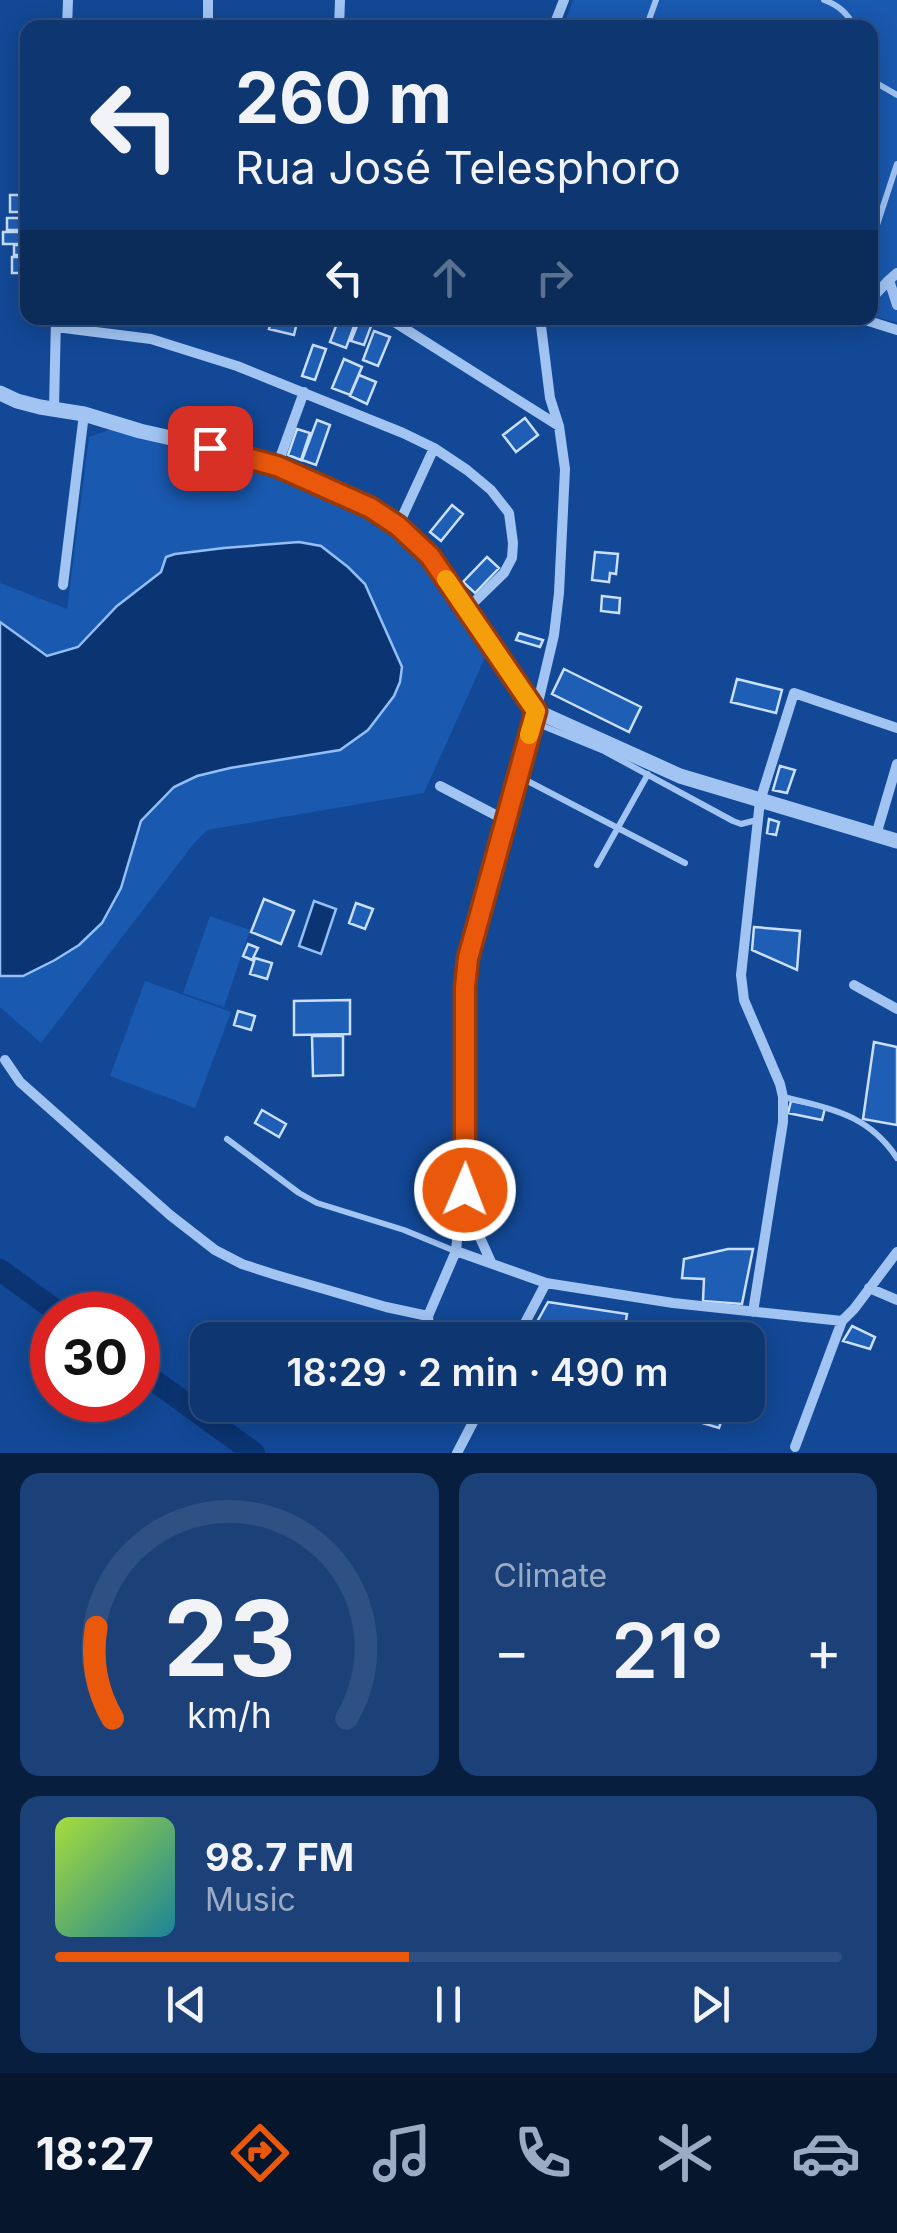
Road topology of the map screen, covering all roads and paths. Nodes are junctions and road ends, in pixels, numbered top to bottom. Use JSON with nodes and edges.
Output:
{"nodes":[{"id":1,"x":824,"y":0,"type":"edge"},
{"id":2,"x":850,"y":20,"type":"edge"},
{"id":3,"x":897,"y":164,"type":"edge"},
{"id":4,"x":878,"y":222,"type":"edge"},
{"id":5,"x":893,"y":277,"type":"edge"},
{"id":6,"x":897,"y":305,"type":"edge"},
{"id":7,"x":56,"y":325,"type":"edge"},
{"id":8,"x":73,"y":325,"type":"edge"},
{"id":9,"x":399,"y":325,"type":"edge"},
{"id":10,"x":541,"y":325,"type":"edge"},
{"id":11,"x":304,"y":392,"type":"junction"},
{"id":12,"x":0,"y":393,"type":"edge"},
{"id":13,"x":54,"y":408,"type":"junction"},
{"id":14,"x":84,"y":414,"type":"junction"},
{"id":15,"x":559,"y":426,"type":"junction"},
{"id":16,"x":434,"y":448,"type":"junction"},
{"id":17,"x":277,"y":466,"type":"junction"},
{"id":18,"x":398,"y":526,"type":"junction"},
{"id":19,"x":63,"y":585,"type":"dead end"},
{"id":20,"x":466,"y":610,"type":"junction"},
{"id":21,"x":535,"y":716,"type":"junction"},
{"id":22,"x":897,"y":728,"type":"edge"},
{"id":23,"x":897,"y":764,"type":"edge"},
{"id":24,"x":651,"y":769,"type":"junction"},
{"id":25,"x":517,"y":775,"type":"junction"},
{"id":26,"x":440,"y":786,"type":"dead end"},
{"id":27,"x":760,"y":801,"type":"junction"},
{"id":28,"x":505,"y":820,"type":"junction"},
{"id":29,"x":756,"y":820,"type":"junction"},
{"id":30,"x":618,"y":829,"type":"junction"},
{"id":31,"x":876,"y":835,"type":"junction"},
{"id":32,"x":897,"y":841,"type":"edge"},
{"id":33,"x":685,"y":863,"type":"dead end"},
{"id":34,"x":597,"y":865,"type":"dead end"},
{"id":35,"x":854,"y":986,"type":"dead end"},
{"id":36,"x":897,"y":1008,"type":"edge"},
{"id":37,"x":5,"y":1060,"type":"dead end"},
{"id":38,"x":783,"y":1096,"type":"junction"},
{"id":39,"x":227,"y":1139,"type":"dead end"},
{"id":40,"x":897,"y":1158,"type":"edge"},
{"id":41,"x":465,"y":1190,"type":"junction"},
{"id":42,"x":456,"y":1252,"type":"junction"},
{"id":43,"x":897,"y":1252,"type":"edge"},
{"id":44,"x":491,"y":1262,"type":"junction"},
{"id":45,"x":546,"y":1283,"type":"junction"},
{"id":46,"x":870,"y":1288,"type":"junction"},
{"id":47,"x":897,"y":1300,"type":"edge"},
{"id":48,"x":753,"y":1312,"type":"junction"},
{"id":49,"x":428,"y":1316,"type":"junction"},
{"id":50,"x":842,"y":1320,"type":"junction"},
{"id":51,"x":428,"y":1322,"type":"edge"},
{"id":52,"x":525,"y":1322,"type":"edge"},
{"id":53,"x":473,"y":1422,"type":"edge"},
{"id":54,"x":795,"y":1447,"type":"dead end"},
{"id":55,"x":457,"y":1453,"type":"edge"}],
"edges":[{"from":1,"to":2,"type":"lane"},
{"from":3,"to":4,"type":"lane"},
{"from":5,"to":6,"type":"street"},
{"from":7,"to":13,"type":"street"},
{"from":8,"to":11,"type":"street"},
{"from":9,"to":15,"type":"street"},
{"from":10,"to":15,"type":"street"},
{"from":11,"to":16,"type":"street"},
{"from":11,"to":17,"type":"street"},
{"from":12,"to":13,"type":"street"},
{"from":13,"to":14,"type":"street"},
{"from":14,"to":17,"type":"street"},
{"from":14,"to":19,"type":"street"},
{"from":15,"to":21,"type":"street"},
{"from":16,"to":18,"type":"street"},
{"from":16,"to":20,"type":"street"},
{"from":17,"to":18,"type":"street"},
{"from":18,"to":20,"type":"street"},
{"from":20,"to":21,"type":"street"},
{"from":21,"to":24,"type":"street"},
{"from":21,"to":25,"type":"street"},
{"from":22,"to":27,"type":"street"},
{"from":23,"to":31,"type":"street"},
{"from":24,"to":27,"type":"street"},
{"from":24,"to":29,"type":"lane"},
{"from":24,"to":30,"type":"lane"},
{"from":25,"to":28,"type":"street"},
{"from":25,"to":30,"type":"lane"},
{"from":26,"to":28,"type":"street"},
{"from":27,"to":29,"type":"street"},
{"from":27,"to":31,"type":"street"},
{"from":28,"to":41,"type":"street"},
{"from":29,"to":38,"type":"street"},
{"from":30,"to":33,"type":"lane"},
{"from":30,"to":34,"type":"lane"},
{"from":31,"to":32,"type":"street"},
{"from":35,"to":36,"type":"street"},
{"from":37,"to":49,"type":"street"},
{"from":38,"to":40,"type":"lane"},
{"from":38,"to":48,"type":"street"},
{"from":39,"to":42,"type":"lane"},
{"from":41,"to":42,"type":"street"},
{"from":41,"to":44,"type":"street"},
{"from":42,"to":44,"type":"street"},
{"from":42,"to":49,"type":"street"},
{"from":43,"to":46,"type":"street"},
{"from":44,"to":45,"type":"street"},
{"from":45,"to":48,"type":"street"},
{"from":45,"to":52,"type":"street"},
{"from":46,"to":47,"type":"street"},
{"from":46,"to":50,"type":"street"},
{"from":48,"to":50,"type":"street"},
{"from":49,"to":51,"type":"street"},
{"from":50,"to":54,"type":"street"},
{"from":53,"to":55,"type":"street"}]}
